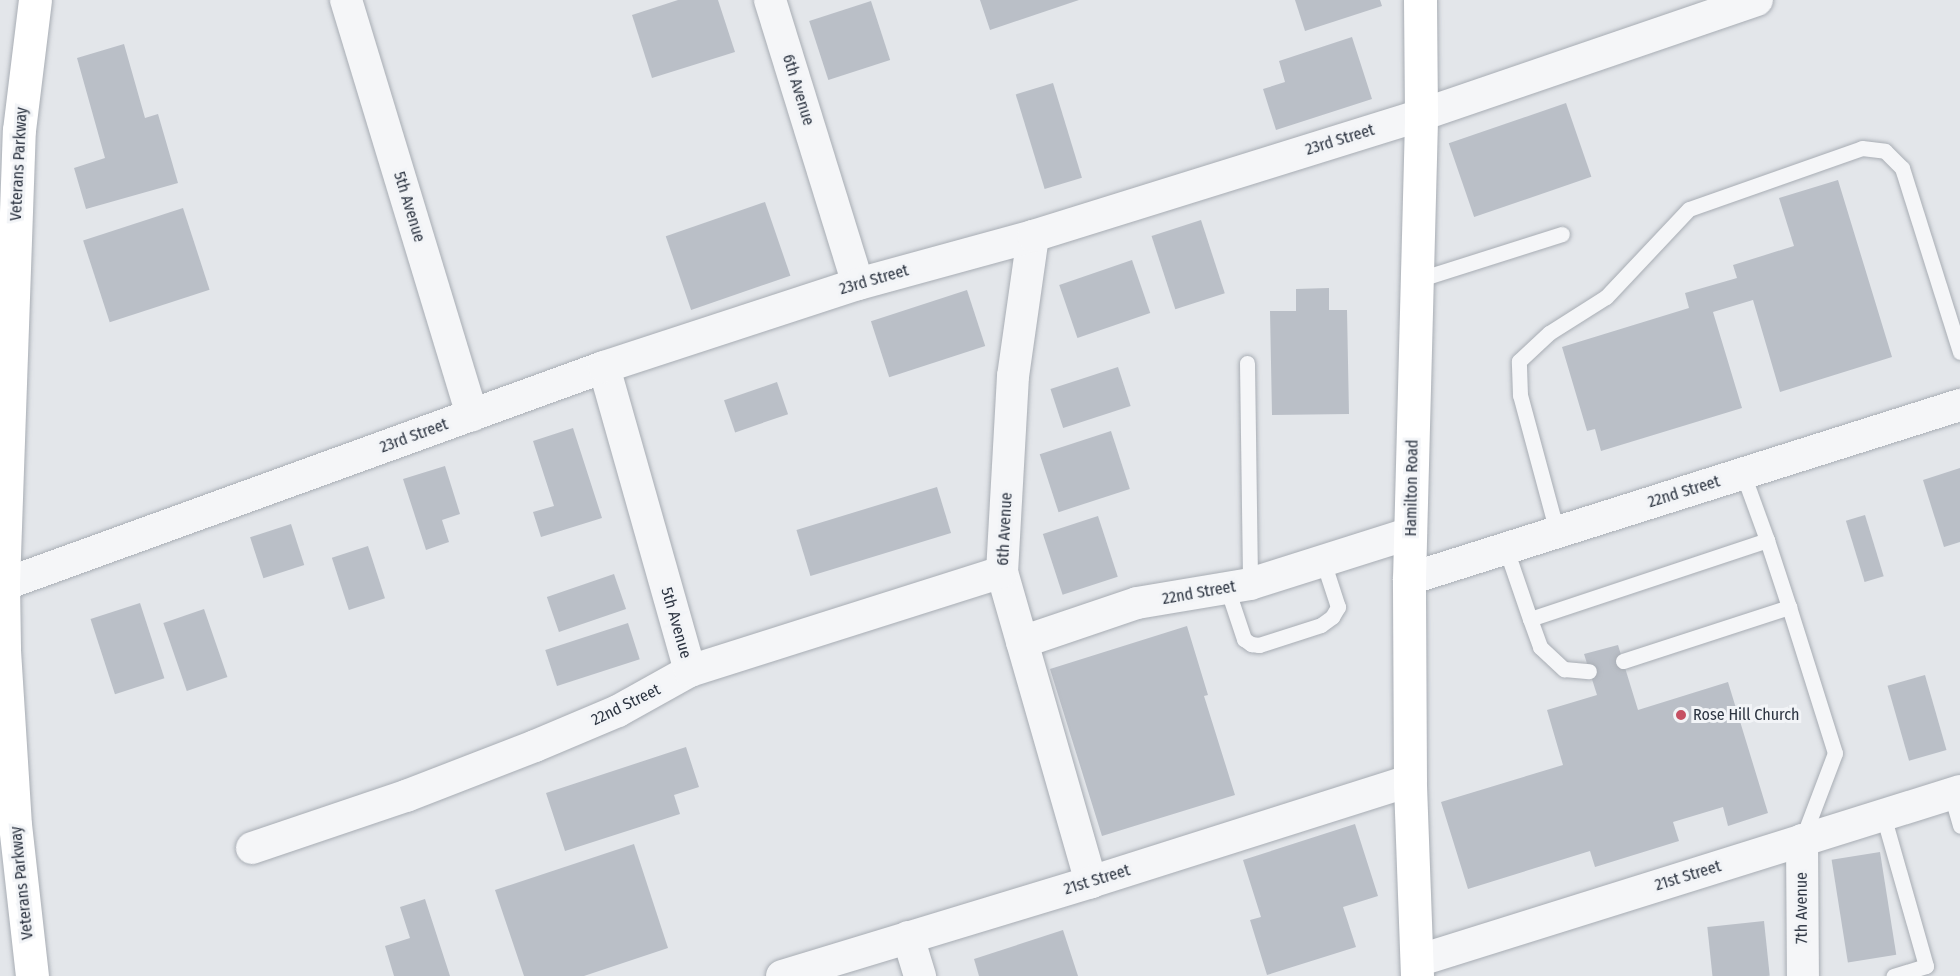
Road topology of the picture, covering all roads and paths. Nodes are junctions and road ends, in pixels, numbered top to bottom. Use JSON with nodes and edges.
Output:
{"nodes":[{"id":1,"x":35,"y":0,"type":"edge"},
{"id":2,"x":346,"y":0,"type":"edge"},
{"id":3,"x":770,"y":0,"type":"edge"},
{"id":4,"x":1420,"y":0,"type":"edge"},
{"id":5,"x":1757,"y":0,"type":"edge"},
{"id":6,"x":1421,"y":115,"type":"junction"},
{"id":7,"x":1562,"y":234,"type":"dead end"},
{"id":8,"x":1033,"y":236,"type":"junction"},
{"id":9,"x":1417,"y":280,"type":"junction"},
{"id":10,"x":858,"y":284,"type":"junction"},
{"id":11,"x":1960,"y":352,"type":"edge"},
{"id":12,"x":1247,"y":363,"type":"dead end"},
{"id":13,"x":604,"y":367,"type":"junction"},
{"id":14,"x":1960,"y":405,"type":"edge"},
{"id":15,"x":472,"y":415,"type":"junction"},
{"id":16,"x":1743,"y":474,"type":"junction"},
{"id":17,"x":1557,"y":532,"type":"junction"},
{"id":18,"x":1411,"y":533,"type":"junction"},
{"id":19,"x":1767,"y":540,"type":"junction"},
{"id":20,"x":1506,"y":549,"type":"junction"},
{"id":21,"x":1323,"y":561,"type":"junction"},
{"id":22,"x":1002,"y":572,"type":"junction"},
{"id":23,"x":1409,"y":579,"type":"junction"},
{"id":24,"x":2,"y":585,"type":"edge"},
{"id":25,"x":1238,"y":586,"type":"junction"},
{"id":26,"x":1790,"y":607,"type":"junction"},
{"id":27,"x":1530,"y":619,"type":"junction"},
{"id":28,"x":1022,"y":642,"type":"junction"},
{"id":29,"x":1623,"y":661,"type":"dead end"},
{"id":30,"x":690,"y":671,"type":"junction"},
{"id":31,"x":1589,"y":671,"type":"dead end"},
{"id":32,"x":1410,"y":781,"type":"junction"},
{"id":33,"x":1955,"y":792,"type":"edge"},
{"id":34,"x":1883,"y":815,"type":"junction"},
{"id":35,"x":1960,"y":826,"type":"edge"},
{"id":36,"x":1802,"y":840,"type":"junction"},
{"id":37,"x":252,"y":848,"type":"dead end"},
{"id":38,"x":1091,"y":882,"type":"junction"},
{"id":39,"x":908,"y":936,"type":"junction"},
{"id":40,"x":1417,"y":969,"type":"edge"},
{"id":41,"x":32,"y":976,"type":"edge"},
{"id":42,"x":782,"y":976,"type":"edge"},
{"id":43,"x":921,"y":976,"type":"edge"},
{"id":44,"x":1803,"y":976,"type":"edge"},
{"id":45,"x":1893,"y":976,"type":"edge"}],
"edges":[{"from":1,"to":24,"type":"main road","name":"Veterans Parkway"},
{"from":2,"to":15,"type":"street","name":"5th Avenue"},
{"from":3,"to":10,"type":"street","name":"6th Avenue"},
{"from":4,"to":6,"type":"main road","name":"Hamilton Road"},
{"from":5,"to":6,"type":"street","name":"23rd Street"},
{"from":6,"to":8,"type":"street","name":"23rd Street"},
{"from":6,"to":9,"type":"main road","name":"Hamilton Road"},
{"from":7,"to":9,"type":"lane"},
{"from":8,"to":10,"type":"street","name":"23rd Street"},
{"from":8,"to":22,"type":"street","name":"6th Avenue"},
{"from":9,"to":18,"type":"main road","name":"Hamilton Road"},
{"from":10,"to":13,"type":"street","name":"23rd Street"},
{"from":11,"to":17,"type":"lane"},
{"from":12,"to":25,"type":"lane"},
{"from":13,"to":15,"type":"street","name":"23rd Street"},
{"from":13,"to":30,"type":"street","name":"5th Avenue"},
{"from":14,"to":16,"type":"street","name":"22nd Street"},
{"from":15,"to":24,"type":"street","name":"23rd Street"},
{"from":16,"to":17,"type":"street","name":"22nd Street"},
{"from":16,"to":19,"type":"lane"},
{"from":17,"to":20,"type":"street","name":"22nd Street"},
{"from":18,"to":21,"type":"street","name":"22nd Street"},
{"from":18,"to":23,"type":"main road","name":"Hamilton Road"},
{"from":19,"to":26,"type":"lane"},
{"from":19,"to":27,"type":"lane"},
{"from":20,"to":23,"type":"street","name":"22nd Street"},
{"from":20,"to":27,"type":"lane"},
{"from":21,"to":25,"type":"street","name":"22nd Street"},
{"from":21,"to":25,"type":"lane"},
{"from":22,"to":28,"type":"street","name":"6th Avenue"},
{"from":22,"to":30,"type":"street","name":"22nd Street"},
{"from":23,"to":32,"type":"main road","name":"Hamilton Road"},
{"from":24,"to":41,"type":"main road","name":"Veterans Parkway"},
{"from":25,"to":28,"type":"street","name":"22nd Street"},
{"from":26,"to":29,"type":"lane"},
{"from":26,"to":36,"type":"lane"},
{"from":27,"to":31,"type":"lane"},
{"from":28,"to":38,"type":"street","name":"6th Avenue"},
{"from":30,"to":37,"type":"street","name":"22nd Street"},
{"from":32,"to":38,"type":"street","name":"21st Street"},
{"from":32,"to":40,"type":"main road","name":"Hamilton Road"},
{"from":33,"to":34,"type":"street","name":"21st Street"},
{"from":33,"to":35,"type":"lane"},
{"from":34,"to":36,"type":"street","name":"21st Street"},
{"from":34,"to":45,"type":"lane"},
{"from":36,"to":40,"type":"street","name":"21st Street"},
{"from":36,"to":44,"type":"street","name":"7th Avenue"},
{"from":38,"to":39,"type":"street","name":"21st Street"},
{"from":39,"to":42,"type":"street","name":"21st Street"},
{"from":39,"to":43,"type":"street"}]}
